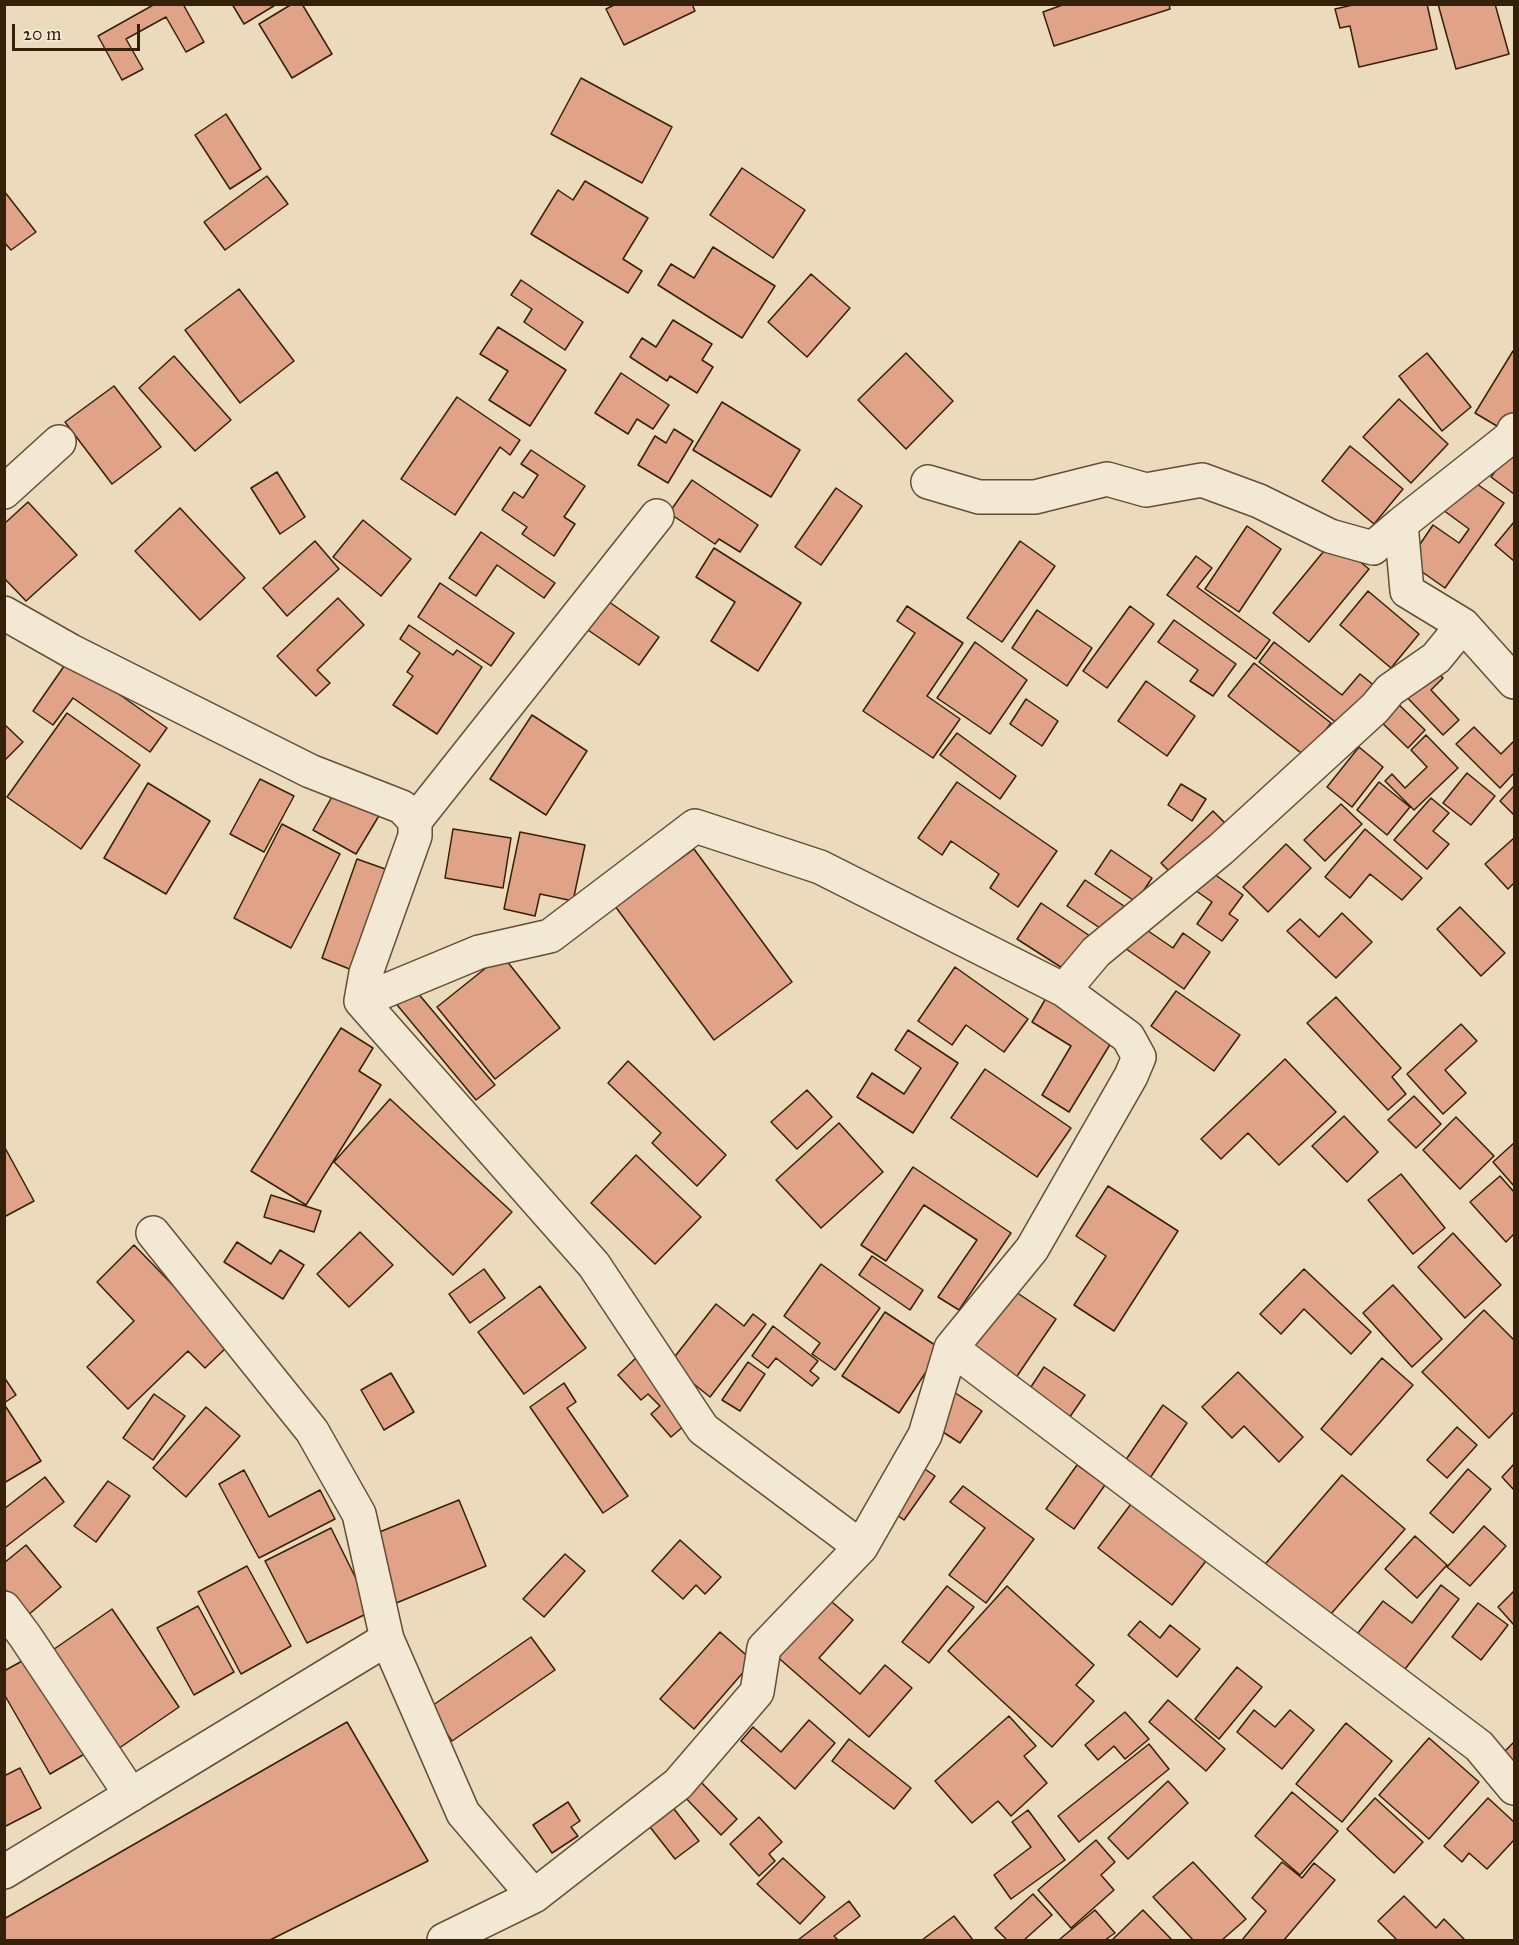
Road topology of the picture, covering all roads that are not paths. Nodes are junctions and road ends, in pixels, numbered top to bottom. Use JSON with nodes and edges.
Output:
{"nodes":[{"id":1,"x":1515,"y":430,"type":"edge"},
{"id":2,"x":59,"y":442,"type":"dead end"},
{"id":3,"x":927,"y":482,"type":"dead end"},
{"id":4,"x":4,"y":492,"type":"edge"},
{"id":5,"x":657,"y":516,"type":"dead end"},
{"id":6,"x":1401,"y":524,"type":"junction"},
{"id":7,"x":4,"y":613,"type":"edge"},
{"id":8,"x":1463,"y":625,"type":"junction"},
{"id":9,"x":1515,"y":682,"type":"edge"},
{"id":10,"x":415,"y":821,"type":"junction"},
{"id":11,"x":1064,"y":990,"type":"junction"},
{"id":12,"x":361,"y":1001,"type":"junction"},
{"id":13,"x":153,"y":1233,"type":"dead end"},
{"id":14,"x":951,"y":1348,"type":"junction"},
{"id":15,"x":861,"y":1547,"type":"junction"},
{"id":16,"x":4,"y":1608,"type":"edge"},
{"id":17,"x":387,"y":1639,"type":"junction"},
{"id":18,"x":1515,"y":1788,"type":"edge"},
{"id":19,"x":131,"y":1795,"type":"junction"},
{"id":20,"x":4,"y":1872,"type":"edge"},
{"id":21,"x":534,"y":1896,"type":"junction"},
{"id":22,"x":444,"y":1941,"type":"edge"}],
"edges":[{"from":1,"to":6,"type":"street"},
{"from":2,"to":4,"type":"street"},
{"from":3,"to":6,"type":"street"},
{"from":5,"to":10,"type":"street"},
{"from":6,"to":8,"type":"street"},
{"from":7,"to":10,"type":"street"},
{"from":8,"to":9,"type":"street"},
{"from":8,"to":11,"type":"street"},
{"from":10,"to":12,"type":"street"},
{"from":11,"to":12,"type":"street"},
{"from":11,"to":14,"type":"street"},
{"from":12,"to":15,"type":"street"},
{"from":13,"to":17,"type":"street"},
{"from":14,"to":15,"type":"street"},
{"from":14,"to":18,"type":"street"},
{"from":15,"to":21,"type":"street"},
{"from":16,"to":19,"type":"street"},
{"from":17,"to":19,"type":"street"},
{"from":17,"to":21,"type":"street"},
{"from":19,"to":20,"type":"street"},
{"from":21,"to":22,"type":"street"}]}
